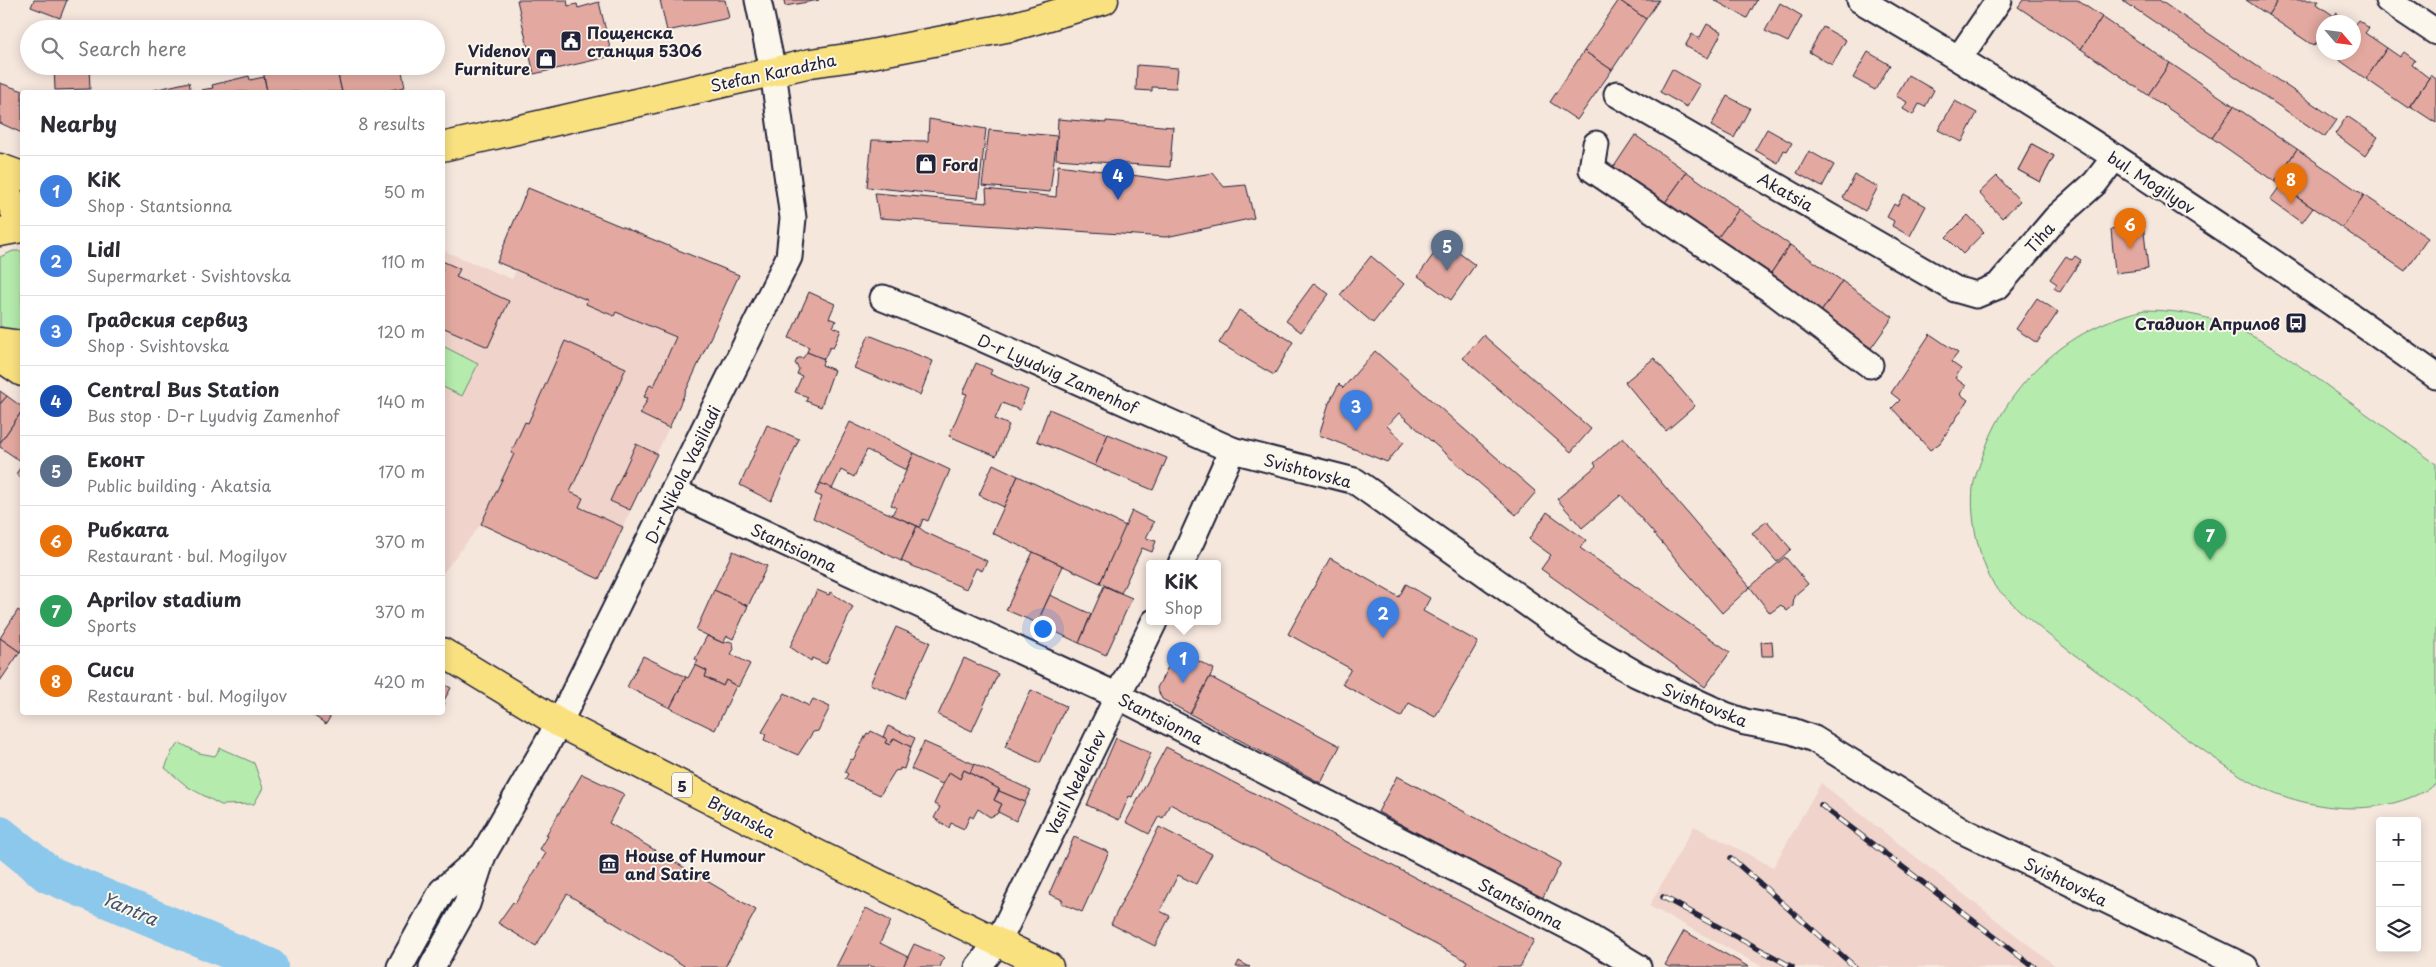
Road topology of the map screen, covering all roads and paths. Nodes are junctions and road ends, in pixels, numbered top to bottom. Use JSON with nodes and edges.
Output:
{"nodes":[{"id":1,"x":758,"y":0,"type":"edge"},
{"id":2,"x":1104,"y":0,"type":"edge"},
{"id":3,"x":1860,"y":0,"type":"edge"},
{"id":4,"x":1998,"y":0,"type":"edge"},
{"id":5,"x":2388,"y":0,"type":"edge"},
{"id":6,"x":2436,"y":32,"type":"edge"},
{"id":7,"x":1959,"y":58,"type":"junction"},
{"id":8,"x":773,"y":71,"type":"junction"},
{"id":9,"x":1617,"y":94,"type":"dead end"},
{"id":10,"x":1596,"y":144,"type":"dead end"},
{"id":11,"x":445,"y":146,"type":"edge"},
{"id":12,"x":2115,"y":157,"type":"junction"},
{"id":13,"x":0,"y":168,"type":"edge"},
{"id":14,"x":20,"y":175,"type":"edge"},
{"id":15,"x":0,"y":185,"type":"edge"},
{"id":16,"x":20,"y":223,"type":"edge"},
{"id":17,"x":20,"y":228,"type":"edge"},
{"id":18,"x":0,"y":232,"type":"edge"},
{"id":19,"x":1955,"y":289,"type":"joint"},
{"id":20,"x":883,"y":298,"type":"dead end"},
{"id":21,"x":9,"y":349,"type":"edge"},
{"id":22,"x":1870,"y":365,"type":"dead end"},
{"id":23,"x":20,"y":368,"type":"edge"},
{"id":24,"x":2436,"y":376,"type":"edge"},
{"id":25,"x":1232,"y":450,"type":"junction"},
{"id":26,"x":673,"y":491,"type":"junction"},
{"id":27,"x":1183,"y":560,"type":"edge"},
{"id":28,"x":1152,"y":625,"type":"edge"},
{"id":29,"x":445,"y":654,"type":"edge"},
{"id":30,"x":1116,"y":695,"type":"junction"},
{"id":31,"x":559,"y":723,"type":"junction"},
{"id":32,"x":483,"y":855,"type":"junction"},
{"id":33,"x":442,"y":891,"type":"junction"},
{"id":34,"x":467,"y":904,"type":"junction"},
{"id":35,"x":998,"y":942,"type":"junction"},
{"id":36,"x":400,"y":967,"type":"edge"},
{"id":37,"x":432,"y":967,"type":"edge"},
{"id":38,"x":978,"y":967,"type":"edge"},
{"id":39,"x":1049,"y":967,"type":"edge"},
{"id":40,"x":1638,"y":967,"type":"edge"},
{"id":41,"x":2245,"y":967,"type":"edge"}],
"edges":[{"from":1,"to":8,"type":"street","name":"D-r Nikola Vasiliadi"},
{"from":2,"to":8,"type":"main road","name":"Stefan Karadzha"},
{"from":3,"to":7,"type":"street","name":"bul. Mogilyov"},
{"from":4,"to":7,"type":"street"},
{"from":5,"to":6,"type":"street"},
{"from":7,"to":12,"type":"street","name":"bul. Mogilyov"},
{"from":8,"to":11,"type":"main road","name":"Stefan Karadzha"},
{"from":8,"to":26,"type":"street","name":"D-r Nikola Vasiliadi"},
{"from":9,"to":19,"type":"street","name":"Akatsia"},
{"from":10,"to":22,"type":"street"},
{"from":12,"to":19,"type":"street","name":"Tiha"},
{"from":12,"to":24,"type":"street","name":"bul. Mogilyov"},
{"from":13,"to":14,"type":"main road"},
{"from":15,"to":16,"type":"main road"},
{"from":17,"to":18,"type":"main road"},
{"from":20,"to":25,"type":"street","name":"D-r Lyudvig Zamenhof"},
{"from":21,"to":23,"type":"main road"},
{"from":25,"to":27,"type":"street"},
{"from":25,"to":41,"type":"street","name":"Svishtovska"},
{"from":26,"to":30,"type":"street","name":"Stantsionna"},
{"from":26,"to":31,"type":"street","name":"D-r Nikola Vasiliadi"},
{"from":28,"to":30,"type":"street","name":"Vasil Nedelchev"},
{"from":29,"to":31,"type":"main road","name":"Bryanska","number":"5"},
{"from":30,"to":35,"type":"street","name":"Vasil Nedelchev"},
{"from":30,"to":40,"type":"street","name":"Stantsionna"},
{"from":31,"to":32,"type":"street","name":"D-r Nikola Vasiliadi"},
{"from":31,"to":35,"type":"main road","name":"Bryanska","number":"5"},
{"from":32,"to":33,"type":"street","name":"D-r Nikola Vasiliadi"},
{"from":32,"to":34,"type":"street","name":"D-r Nikola Vasiliadi"},
{"from":33,"to":34,"type":"street"},
{"from":33,"to":36,"type":"street","name":"D-r Nikola Vasiliadi"},
{"from":34,"to":37,"type":"street","name":"D-r Nikola Vasiliadi"},
{"from":35,"to":38,"type":"street","name":"Vasil Nedelchev"},
{"from":35,"to":39,"type":"main road","name":"Bryanska","number":"5"}]}
